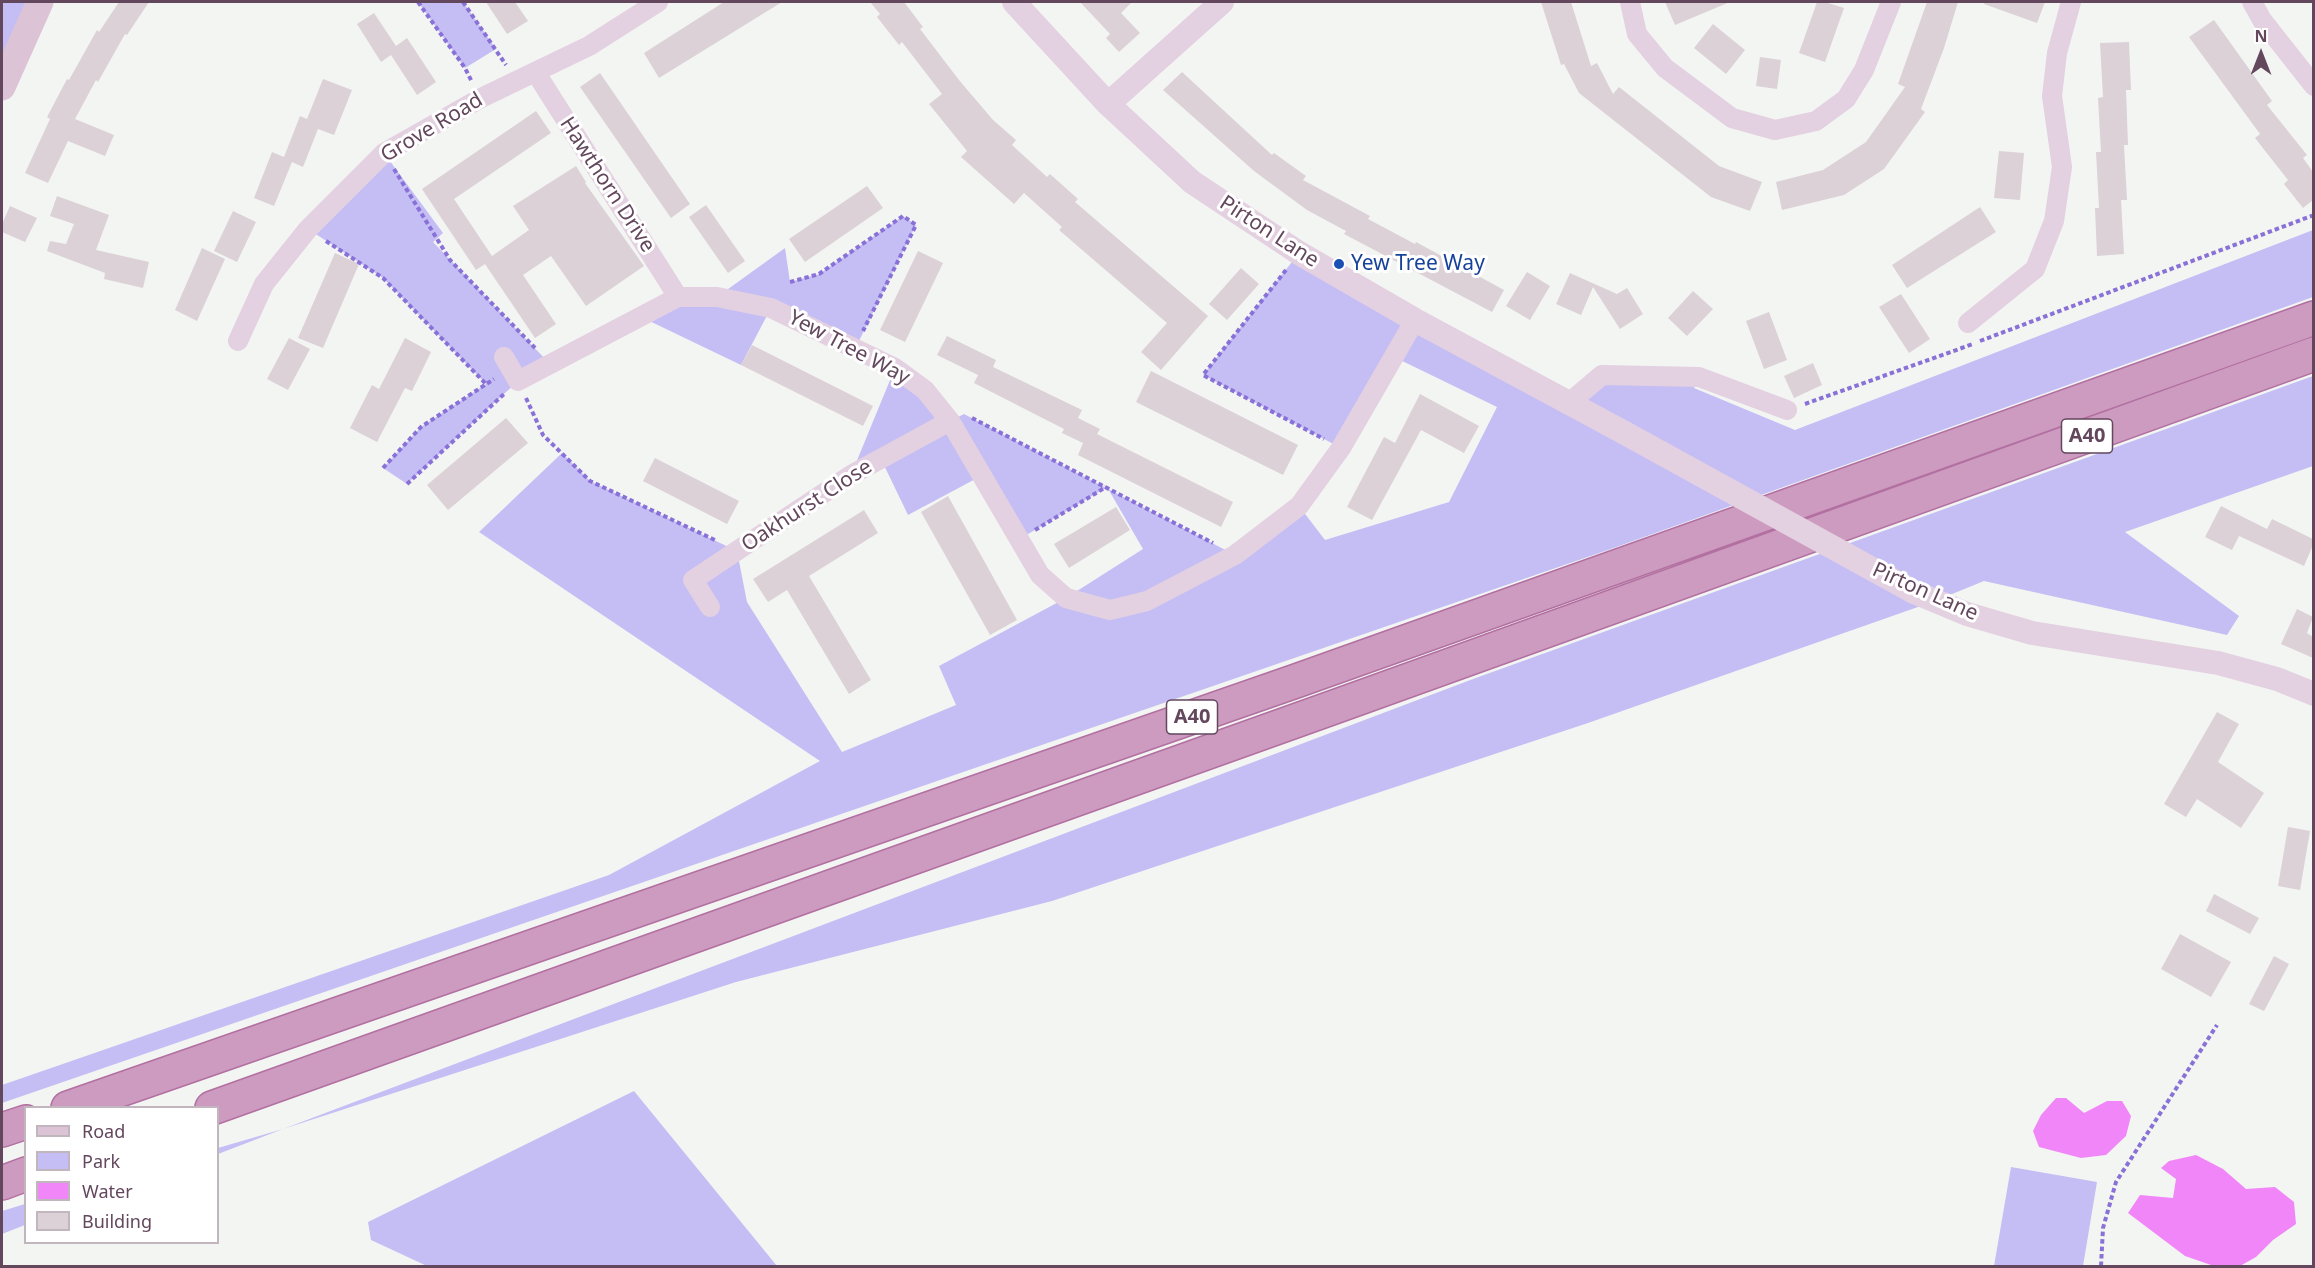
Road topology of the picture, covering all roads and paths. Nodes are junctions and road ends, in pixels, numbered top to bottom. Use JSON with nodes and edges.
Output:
{"nodes":[{"id":1,"x":40,"y":2,"type":"edge"},
{"id":2,"x":418,"y":2,"type":"edge"},
{"id":3,"x":463,"y":2,"type":"edge"},
{"id":4,"x":658,"y":2,"type":"edge"},
{"id":5,"x":1014,"y":2,"type":"edge"},
{"id":6,"x":1222,"y":2,"type":"edge"},
{"id":7,"x":1630,"y":2,"type":"edge"},
{"id":8,"x":1891,"y":2,"type":"edge"},
{"id":9,"x":2071,"y":2,"type":"edge"},
{"id":10,"x":2252,"y":2,"type":"edge"},
{"id":11,"x":536,"y":73,"type":"junction"},
{"id":12,"x":517,"y":82,"type":"junction"},
{"id":13,"x":2313,"y":86,"type":"edge"},
{"id":14,"x":2,"y":87,"type":"edge"},
{"id":15,"x":481,"y":98,"type":"junction"},
{"id":16,"x":1108,"y":104,"type":"junction"},
{"id":17,"x":384,"y":153,"type":"junction"},
{"id":18,"x":2313,"y":215,"type":"edge"},
{"id":19,"x":308,"y":229,"type":"junction"},
{"id":20,"x":1299,"y":253,"type":"junction"},
{"id":21,"x":790,"y":282,"type":"dead end"},
{"id":22,"x":678,"y":297,"type":"junction"},
{"id":23,"x":2313,"y":318,"type":"edge"},
{"id":24,"x":1415,"y":320,"type":"junction"},
{"id":25,"x":1968,"y":323,"type":"dead end"},
{"id":26,"x":238,"y":341,"type":"dead end"},
{"id":27,"x":856,"y":347,"type":"junction"},
{"id":28,"x":2313,"y":354,"type":"edge"},
{"id":29,"x":550,"y":364,"type":"junction"},
{"id":30,"x":511,"y":369,"type":"junction"},
{"id":31,"x":486,"y":384,"type":"junction"},
{"id":32,"x":1569,"y":403,"type":"junction"},
{"id":33,"x":1787,"y":410,"type":"joint"},
{"id":34,"x":950,"y":421,"type":"junction"},
{"id":35,"x":1341,"y":448,"type":"junction"},
{"id":36,"x":383,"y":468,"type":"dead end"},
{"id":37,"x":407,"y":484,"type":"dead end"},
{"id":38,"x":1107,"y":487,"type":"junction"},
{"id":39,"x":1018,"y":540,"type":"junction"},
{"id":40,"x":737,"y":550,"type":"junction"},
{"id":41,"x":1235,"y":555,"type":"junction"},
{"id":42,"x":710,"y":607,"type":"dead end"},
{"id":43,"x":2313,"y":694,"type":"edge"},
{"id":44,"x":2217,"y":1025,"type":"dead end"},
{"id":45,"x":71,"y":1106,"type":"edge"},
{"id":46,"x":215,"y":1106,"type":"edge"},
{"id":47,"x":24,"y":1123,"type":"edge"},
{"id":48,"x":2,"y":1130,"type":"edge"},
{"id":49,"x":24,"y":1175,"type":"edge"},
{"id":50,"x":2,"y":1182,"type":"edge"},
{"id":51,"x":2101,"y":1266,"type":"edge"}],
"edges":[{"from":1,"to":14,"type":"main road"},
{"from":2,"to":15,"type":"path"},
{"from":3,"to":12,"type":"path"},
{"from":4,"to":11,"type":"street","name":"Grove Road"},
{"from":5,"to":16,"type":"street","name":"Pirton Lane"},
{"from":6,"to":16,"type":"street"},
{"from":7,"to":8,"type":"street"},
{"from":9,"to":25,"type":"street"},
{"from":10,"to":13,"type":"street"},
{"from":11,"to":12,"type":"street","name":"Grove Road"},
{"from":11,"to":22,"type":"street","name":"Hawthorn Drive"},
{"from":12,"to":15,"type":"street","name":"Grove Road"},
{"from":15,"to":17,"type":"street","name":"Grove Road"},
{"from":16,"to":20,"type":"street","name":"Pirton Lane"},
{"from":17,"to":19,"type":"street","name":"Grove Road"},
{"from":17,"to":29,"type":"path"},
{"from":18,"to":33,"type":"path"},
{"from":19,"to":26,"type":"street","name":"Grove Road"},
{"from":19,"to":31,"type":"path"},
{"from":20,"to":24,"type":"street","name":"Pirton Lane"},
{"from":20,"to":35,"type":"path"},
{"from":21,"to":27,"type":"path"},
{"from":22,"to":27,"type":"street","name":"Yew Tree Way"},
{"from":22,"to":29,"type":"street","name":"Yew Tree Way"},
{"from":23,"to":45,"type":"highway","number":"A40"},
{"from":24,"to":32,"type":"street","name":"Pirton Lane"},
{"from":24,"to":35,"type":"street","name":"Yew Tree Way"},
{"from":27,"to":34,"type":"street","name":"Yew Tree Way"},
{"from":28,"to":46,"type":"highway","number":"A40"},
{"from":29,"to":30,"type":"street","name":"Yew Tree Way"},
{"from":30,"to":31,"type":"path"},
{"from":30,"to":37,"type":"path"},
{"from":30,"to":40,"type":"path"},
{"from":31,"to":36,"type":"path"},
{"from":32,"to":33,"type":"street"},
{"from":32,"to":43,"type":"street","name":"Pirton Lane","bridge":true},
{"from":34,"to":38,"type":"path"},
{"from":34,"to":39,"type":"street","name":"Yew Tree Way"},
{"from":34,"to":40,"type":"street","name":"Oakhurst Close"},
{"from":35,"to":41,"type":"street","name":"Yew Tree Way"},
{"from":38,"to":39,"type":"path"},
{"from":38,"to":41,"type":"path"},
{"from":39,"to":41,"type":"street","name":"Yew Tree Way"},
{"from":40,"to":42,"type":"street","name":"Oakhurst Close"},
{"from":44,"to":51,"type":"path"},
{"from":47,"to":48,"type":"highway"},
{"from":49,"to":50,"type":"highway"}]}
